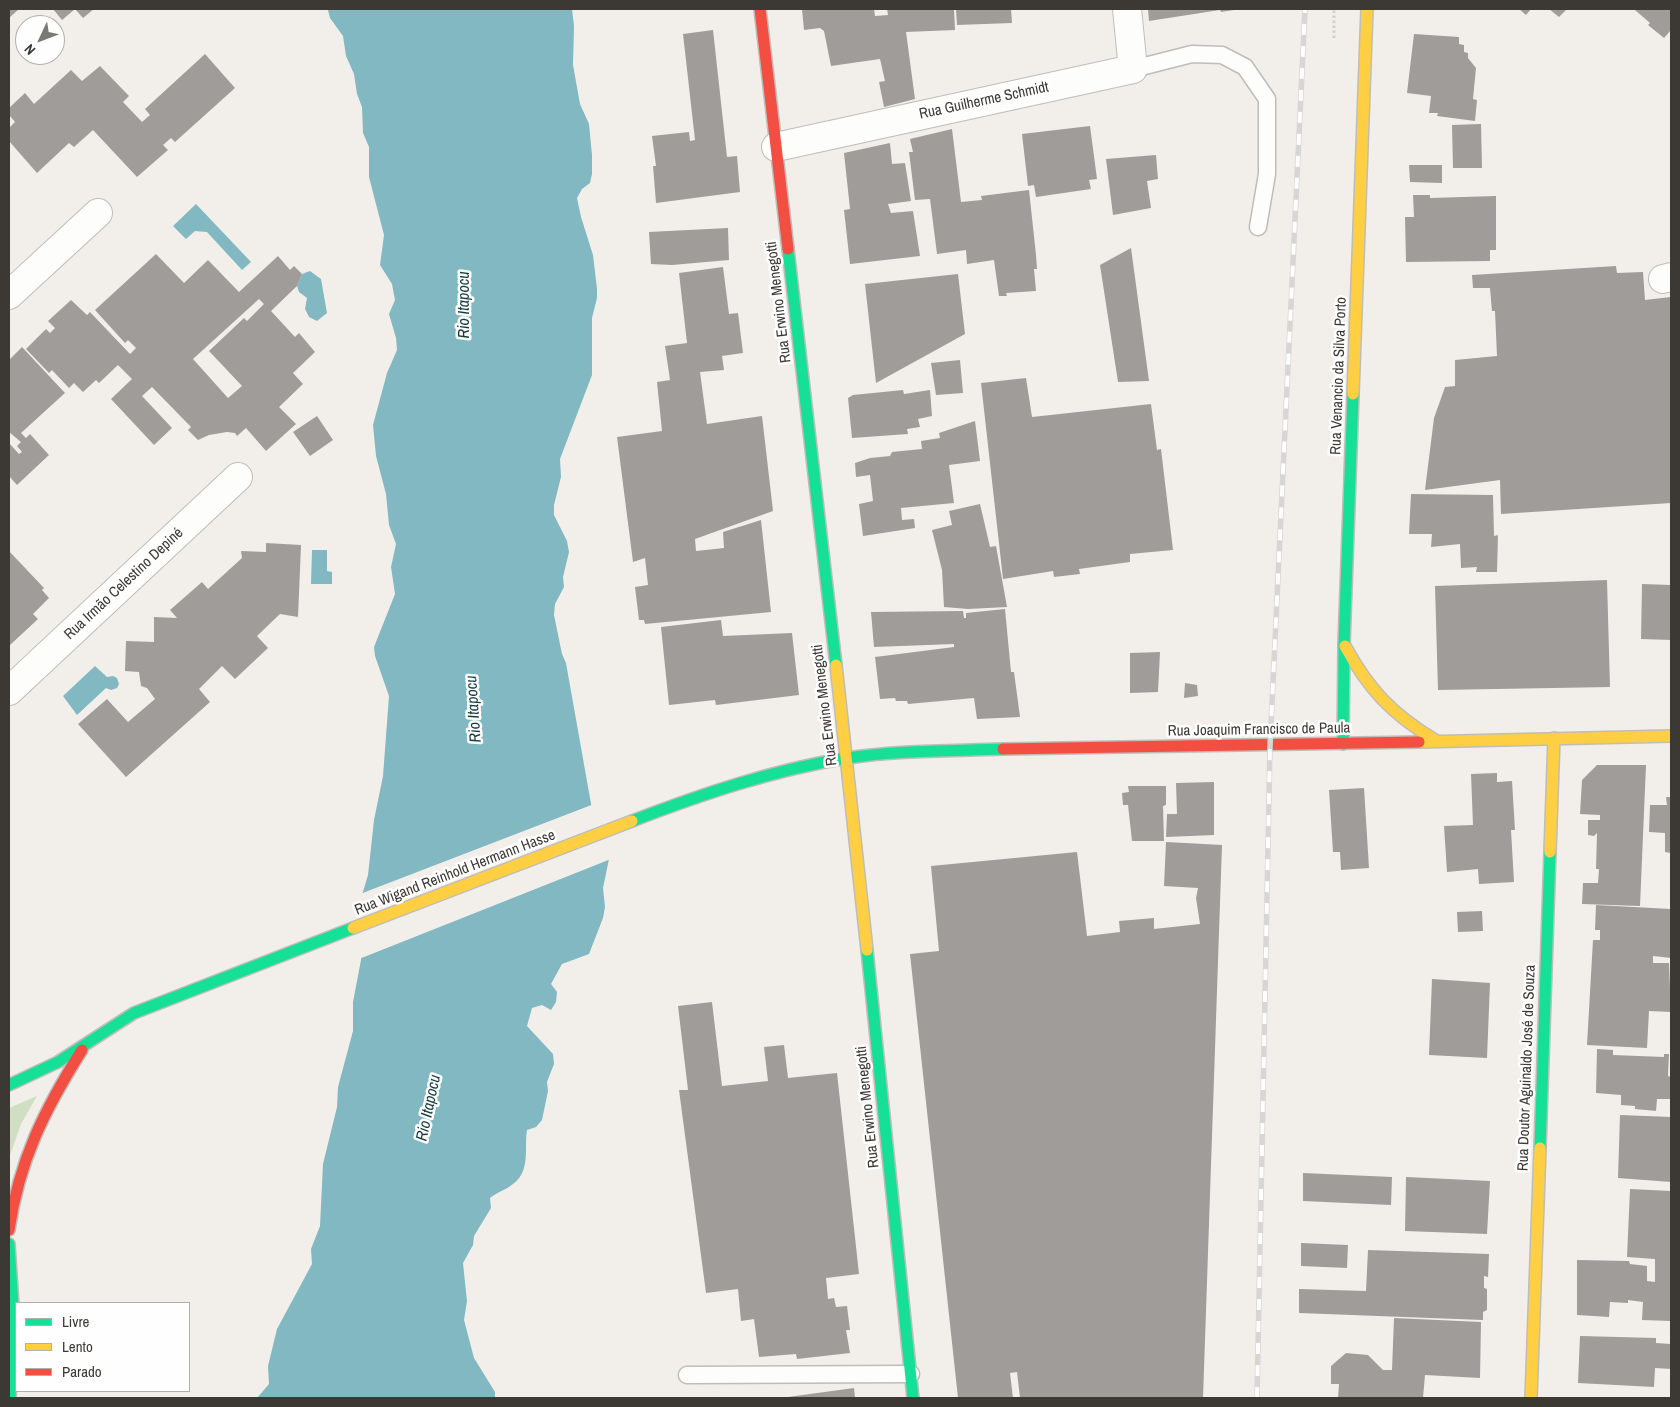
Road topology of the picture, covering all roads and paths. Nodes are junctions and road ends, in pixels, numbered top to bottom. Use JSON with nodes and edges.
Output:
{"nodes":[{"id":1,"x":760,"y":9,"type":"edge"},
{"id":2,"x":1127,"y":9,"type":"edge"},
{"id":3,"x":1367,"y":9,"type":"edge"},
{"id":4,"x":1133,"y":69,"type":"junction"},
{"id":5,"x":776,"y":147,"type":"junction"},
{"id":6,"x":98,"y":213,"type":"dead end"},
{"id":7,"x":1258,"y":227,"type":"dead end"},
{"id":8,"x":9,"y":296,"type":"edge"},
{"id":9,"x":238,"y":477,"type":"dead end"},
{"id":10,"x":1344,"y":644,"type":"junction"},
{"id":11,"x":9,"y":691,"type":"edge"},
{"id":12,"x":1671,"y":736,"type":"edge"},
{"id":13,"x":1554,"y":738,"type":"junction"},
{"id":14,"x":1435,"y":740,"type":"junction"},
{"id":15,"x":1343,"y":744,"type":"junction"},
{"id":16,"x":847,"y":758,"type":"junction"},
{"id":17,"x":86,"y":1045,"type":"junction"},
{"id":18,"x":9,"y":1085,"type":"edge"},
{"id":19,"x":9,"y":1230,"type":"edge"},
{"id":20,"x":9,"y":1244,"type":"edge"},
{"id":21,"x":911,"y":1374,"type":"junction"},
{"id":22,"x":687,"y":1375,"type":"dead end"},
{"id":23,"x":10,"y":1398,"type":"edge"},
{"id":24,"x":913,"y":1398,"type":"edge"},
{"id":25,"x":1531,"y":1398,"type":"edge"}],
"edges":[{"from":1,"to":5,"type":"street","name":"Rua Erwino Menegotti"},
{"from":2,"to":4,"type":"street"},
{"from":3,"to":10,"type":"street","name":"Rua Venancio da Silva Porto"},
{"from":4,"to":5,"type":"street","name":"Rua Guilherme Schmidt"},
{"from":4,"to":7,"type":"lane"},
{"from":5,"to":16,"type":"street","name":"Rua Erwino Menegotti"},
{"from":6,"to":8,"type":"street"},
{"from":9,"to":11,"type":"street","name":"Rua Irmão Celestino Depiné"},
{"from":10,"to":14,"type":"street"},
{"from":10,"to":15,"type":"street","name":"Rua Venancio da Silva Porto"},
{"from":12,"to":13,"type":"street","name":"Rua Joaquim Francisco de Paula"},
{"from":13,"to":14,"type":"street","name":"Rua Joaquim Francisco de Paula"},
{"from":13,"to":25,"type":"street","name":"Rua Doutor Aguinaldo José de Souza"},
{"from":14,"to":15,"type":"street","name":"Rua Joaquim Francisco de Paula"},
{"from":15,"to":16,"type":"street","name":"Rua Joaquim Francisco de Paula"},
{"from":16,"to":17,"type":"street","name":"Rua Wigand Reinhold Hermann Hasse"},
{"from":16,"to":21,"type":"street","name":"Rua Erwino Menegotti"},
{"from":17,"to":18,"type":"street","name":"Rua Wigand Reinhold Hermann Hasse"},
{"from":17,"to":19,"type":"street","name":"Rua Wigand Reinhold Hermann Hasse"},
{"from":20,"to":23,"type":"street"},
{"from":21,"to":22,"type":"lane"},
{"from":21,"to":24,"type":"street","name":"Rua Erwino Menegotti"}]}
